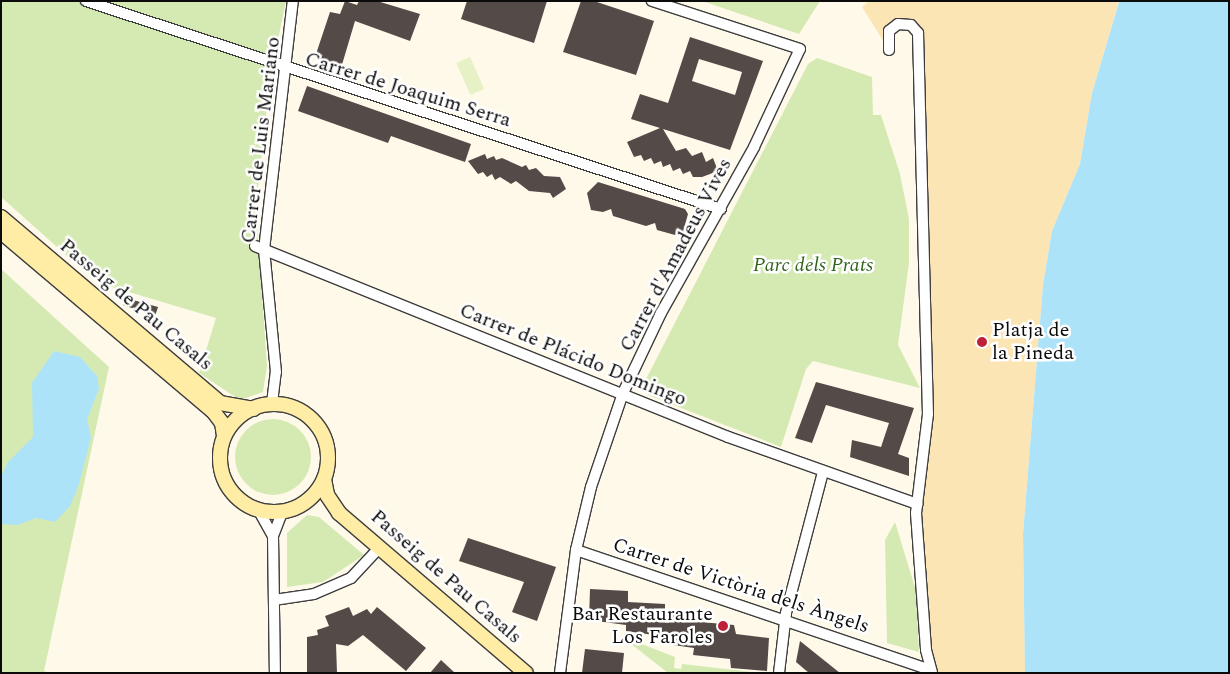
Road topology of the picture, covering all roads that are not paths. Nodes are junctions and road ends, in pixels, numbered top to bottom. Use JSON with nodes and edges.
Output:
{"nodes":[{"id":1,"x":86,"y":1,"type":"edge"},
{"id":2,"x":293,"y":1,"type":"edge"},
{"id":3,"x":652,"y":1,"type":"edge"},
{"id":4,"x":889,"y":50,"type":"dead end"},
{"id":5,"x":288,"y":70,"type":"junction"},
{"id":6,"x":721,"y":208,"type":"junction"},
{"id":7,"x":1,"y":217,"type":"edge"},
{"id":8,"x":1,"y":232,"type":"edge"},
{"id":9,"x":260,"y":248,"type":"junction"},
{"id":10,"x":623,"y":393,"type":"junction"},
{"id":11,"x":272,"y":403,"type":"junction"},
{"id":12,"x":253,"y":409,"type":"junction"},
{"id":13,"x":224,"y":436,"type":"junction"},
{"id":14,"x":823,"y":472,"type":"junction"},
{"id":15,"x":324,"y":479,"type":"junction"},
{"id":16,"x":305,"y":502,"type":"junction"},
{"id":17,"x":917,"y":504,"type":"junction"},
{"id":18,"x":258,"y":511,"type":"junction"},
{"id":19,"x":282,"y":512,"type":"junction"},
{"id":20,"x":340,"y":513,"type":"junction"},
{"id":21,"x":273,"y":536,"type":"junction"},
{"id":22,"x":380,"y":547,"type":"junction"},
{"id":23,"x":576,"y":550,"type":"junction"},
{"id":24,"x":274,"y":600,"type":"junction"},
{"id":25,"x":785,"y":618,"type":"junction"},
{"id":26,"x":931,"y":671,"type":"edge"},
{"id":27,"x":561,"y":672,"type":"edge"},
{"id":28,"x":275,"y":673,"type":"edge"},
{"id":29,"x":526,"y":673,"type":"edge"},
{"id":30,"x":779,"y":673,"type":"edge"}],
"edges":[{"from":1,"to":5,"type":"street","name":"Carrer de Joaquim Serra"},
{"from":2,"to":5,"type":"street","name":"Carrer de Luis Mariano"},
{"from":3,"to":6,"type":"street","name":"Carrer d'Amadeus Vives"},
{"from":4,"to":17,"type":"street"},
{"from":5,"to":6,"type":"street","name":"Carrer de Joaquim Serra"},
{"from":5,"to":9,"type":"street","name":"Carrer de Luis Mariano"},
{"from":6,"to":10,"type":"street","name":"Carrer d'Amadeus Vives"},
{"from":7,"to":12,"type":"street","name":"Passeig de Pau Casals"},
{"from":8,"to":13,"type":"street","name":"Passeig de Pau Casals"},
{"from":9,"to":10,"type":"street","name":"Carrer de Plácido Domingo"},
{"from":9,"to":11,"type":"street","name":"Carrer de Luis Mariano"},
{"from":10,"to":14,"type":"street","name":"Carrer de Plácido Domingo"},
{"from":10,"to":23,"type":"street","name":"Carrer d'Amadeus Vives"},
{"from":11,"to":12,"type":"street"},
{"from":11,"to":15,"type":"street"},
{"from":12,"to":13,"type":"street"},
{"from":13,"to":18,"type":"street"},
{"from":14,"to":17,"type":"street","name":"Carrer de Plácido Domingo"},
{"from":14,"to":25,"type":"street"},
{"from":15,"to":16,"type":"street"},
{"from":15,"to":20,"type":"street","name":"Passeig de Pau Casals"},
{"from":16,"to":19,"type":"street"},
{"from":16,"to":20,"type":"street","name":"Passeig de Pau Casals"},
{"from":17,"to":26,"type":"street"},
{"from":18,"to":19,"type":"street"},
{"from":18,"to":21,"type":"street"},
{"from":19,"to":21,"type":"street"},
{"from":20,"to":22,"type":"street","name":"Passeig de Pau Casals"},
{"from":21,"to":24,"type":"street"},
{"from":22,"to":24,"type":"street"},
{"from":22,"to":29,"type":"street","name":"Passeig de Pau Casals"},
{"from":23,"to":25,"type":"street","name":"Carrer de Victòria dels Àngels"},
{"from":23,"to":27,"type":"street","name":"Carrer d'Amadeus Vives"},
{"from":24,"to":28,"type":"street"},
{"from":25,"to":26,"type":"street","name":"Carrer de Victòria dels Àngels"},
{"from":25,"to":30,"type":"street"}]}
